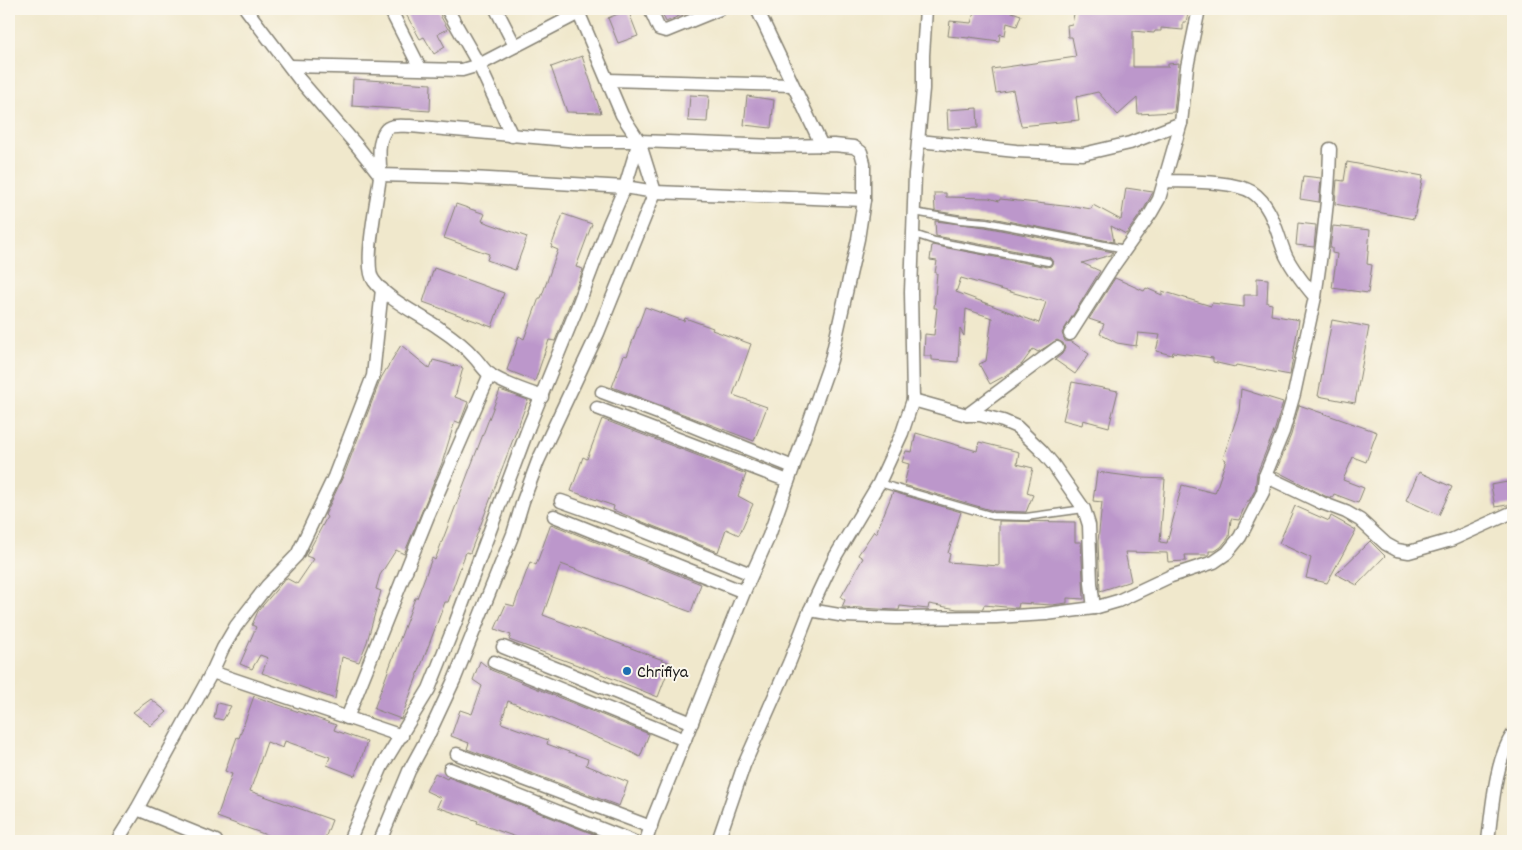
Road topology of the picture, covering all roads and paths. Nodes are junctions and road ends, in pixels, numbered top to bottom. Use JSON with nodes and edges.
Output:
{"nodes":[{"id":1,"x":390,"y":9,"type":"edge"},
{"id":2,"x":447,"y":9,"type":"edge"},
{"id":3,"x":496,"y":9,"type":"edge"},
{"id":4,"x":650,"y":9,"type":"edge"},
{"id":5,"x":720,"y":9,"type":"edge"},
{"id":6,"x":757,"y":9,"type":"edge"},
{"id":7,"x":926,"y":9,"type":"edge"},
{"id":8,"x":1199,"y":9,"type":"edge"},
{"id":9,"x":249,"y":10,"type":"edge"},
{"id":10,"x":578,"y":11,"type":"edge"},
{"id":11,"x":702,"y":12,"type":"edge"},
{"id":12,"x":515,"y":46,"type":"junction"},
{"id":13,"x":479,"y":65,"type":"junction"},
{"id":14,"x":290,"y":66,"type":"junction"},
{"id":15,"x":420,"y":68,"type":"junction"},
{"id":16,"x":608,"y":80,"type":"junction"},
{"id":17,"x":792,"y":85,"type":"junction"},
{"id":18,"x":1181,"y":123,"type":"junction"},
{"id":19,"x":512,"y":136,"type":"junction"},
{"id":20,"x":639,"y":141,"type":"junction"},
{"id":21,"x":919,"y":141,"type":"junction"},
{"id":22,"x":822,"y":146,"type":"junction"},
{"id":23,"x":1330,"y":149,"type":"dead end"},
{"id":24,"x":380,"y":175,"type":"junction"},
{"id":25,"x":1164,"y":181,"type":"junction"},
{"id":26,"x":625,"y":187,"type":"junction"},
{"id":27,"x":655,"y":192,"type":"junction"},
{"id":28,"x":864,"y":200,"type":"junction"},
{"id":29,"x":914,"y":212,"type":"junction"},
{"id":30,"x":914,"y":234,"type":"junction"},
{"id":31,"x":1125,"y":249,"type":"junction"},
{"id":32,"x":1048,"y":262,"type":"dead end"},
{"id":33,"x":382,"y":290,"type":"junction"},
{"id":34,"x":1315,"y":297,"type":"junction"},
{"id":35,"x":1070,"y":334,"type":"dead end"},
{"id":36,"x":1057,"y":348,"type":"dead end"},
{"id":37,"x":490,"y":374,"type":"junction"},
{"id":38,"x":602,"y":392,"type":"dead end"},
{"id":39,"x":542,"y":397,"type":"junction"},
{"id":40,"x":913,"y":400,"type":"junction"},
{"id":41,"x":597,"y":408,"type":"dead end"},
{"id":42,"x":967,"y":415,"type":"junction"},
{"id":43,"x":687,"y":424,"type":"junction"},
{"id":44,"x":681,"y":440,"type":"junction"},
{"id":45,"x":793,"y":467,"type":"junction"},
{"id":46,"x":1266,"y":476,"type":"junction"},
{"id":47,"x":788,"y":481,"type":"junction"},
{"id":48,"x":879,"y":483,"type":"junction"},
{"id":49,"x":561,"y":501,"type":"dead end"},
{"id":50,"x":1084,"y":509,"type":"junction"},
{"id":51,"x":1513,"y":512,"type":"edge"},
{"id":52,"x":554,"y":516,"type":"dead end"},
{"id":53,"x":634,"y":527,"type":"junction"},
{"id":54,"x":628,"y":545,"type":"junction"},
{"id":55,"x":751,"y":574,"type":"junction"},
{"id":56,"x":744,"y":592,"type":"junction"},
{"id":57,"x":1094,"y":608,"type":"junction"},
{"id":58,"x":810,"y":610,"type":"junction"},
{"id":59,"x":503,"y":646,"type":"dead end"},
{"id":60,"x":494,"y":662,"type":"dead end"},
{"id":61,"x":212,"y":672,"type":"junction"},
{"id":62,"x":582,"y":678,"type":"junction"},
{"id":63,"x":575,"y":696,"type":"junction"},
{"id":64,"x":347,"y":718,"type":"junction"},
{"id":65,"x":692,"y":723,"type":"junction"},
{"id":66,"x":1513,"y":734,"type":"edge"},
{"id":67,"x":402,"y":736,"type":"junction"},
{"id":68,"x":685,"y":740,"type":"junction"},
{"id":69,"x":457,"y":754,"type":"dead end"},
{"id":70,"x":450,"y":769,"type":"dead end"},
{"id":71,"x":534,"y":782,"type":"junction"},
{"id":72,"x":527,"y":800,"type":"junction"},
{"id":73,"x":137,"y":809,"type":"junction"},
{"id":74,"x":651,"y":827,"type":"junction"},
{"id":75,"x":116,"y":841,"type":"edge"},
{"id":76,"x":216,"y":841,"type":"edge"},
{"id":77,"x":349,"y":841,"type":"edge"},
{"id":78,"x":380,"y":841,"type":"edge"},
{"id":79,"x":632,"y":841,"type":"edge"},
{"id":80,"x":646,"y":841,"type":"edge"},
{"id":81,"x":718,"y":841,"type":"edge"},
{"id":82,"x":1488,"y":841,"type":"edge"}],
"edges":[{"from":1,"to":15,"type":"street"},
{"from":2,"to":13,"type":"street"},
{"from":3,"to":12,"type":"street"},
{"from":4,"to":11,"type":"street"},
{"from":5,"to":11,"type":"street"},
{"from":6,"to":17,"type":"street"},
{"from":7,"to":21,"type":"street"},
{"from":8,"to":18,"type":"street"},
{"from":9,"to":14,"type":"street"},
{"from":10,"to":12,"type":"street"},
{"from":10,"to":16,"type":"street"},
{"from":12,"to":13,"type":"street"},
{"from":13,"to":15,"type":"street"},
{"from":13,"to":19,"type":"street"},
{"from":14,"to":15,"type":"street"},
{"from":14,"to":24,"type":"street"},
{"from":16,"to":17,"type":"street"},
{"from":16,"to":20,"type":"street"},
{"from":17,"to":22,"type":"street"},
{"from":18,"to":21,"type":"street"},
{"from":18,"to":25,"type":"street"},
{"from":19,"to":20,"type":"street"},
{"from":19,"to":24,"type":"street"},
{"from":20,"to":22,"type":"street"},
{"from":20,"to":26,"type":"street"},
{"from":20,"to":27,"type":"street"},
{"from":21,"to":29,"type":"street"},
{"from":22,"to":28,"type":"street"},
{"from":23,"to":34,"type":"street"},
{"from":24,"to":26,"type":"street"},
{"from":24,"to":33,"type":"street"},
{"from":25,"to":31,"type":"street"},
{"from":25,"to":34,"type":"street"},
{"from":26,"to":27,"type":"street"},
{"from":26,"to":39,"type":"street"},
{"from":27,"to":28,"type":"street"},
{"from":27,"to":78,"type":"street"},
{"from":28,"to":45,"type":"street"},
{"from":29,"to":30,"type":"street"},
{"from":29,"to":31,"type":"lane"},
{"from":30,"to":32,"type":"lane"},
{"from":30,"to":40,"type":"street"},
{"from":31,"to":35,"type":"street"},
{"from":33,"to":37,"type":"street"},
{"from":33,"to":61,"type":"street"},
{"from":34,"to":46,"type":"street"},
{"from":36,"to":42,"type":"street"},
{"from":37,"to":39,"type":"street"},
{"from":37,"to":64,"type":"street"},
{"from":38,"to":43,"type":"street"},
{"from":39,"to":67,"type":"street"},
{"from":40,"to":42,"type":"street"},
{"from":40,"to":48,"type":"street"},
{"from":41,"to":44,"type":"street"},
{"from":42,"to":50,"type":"street"},
{"from":43,"to":44,"type":"street"},
{"from":43,"to":45,"type":"street"},
{"from":44,"to":47,"type":"street"},
{"from":45,"to":47,"type":"street"},
{"from":46,"to":51,"type":"street"},
{"from":46,"to":57,"type":"street"},
{"from":47,"to":55,"type":"street"},
{"from":48,"to":50,"type":"lane"},
{"from":48,"to":58,"type":"street"},
{"from":49,"to":53,"type":"street"},
{"from":50,"to":57,"type":"street"},
{"from":52,"to":54,"type":"street"},
{"from":53,"to":54,"type":"street"},
{"from":53,"to":55,"type":"street"},
{"from":54,"to":56,"type":"street"},
{"from":55,"to":56,"type":"street"},
{"from":56,"to":65,"type":"street"},
{"from":57,"to":58,"type":"street"},
{"from":58,"to":81,"type":"street"},
{"from":59,"to":62,"type":"street"},
{"from":60,"to":63,"type":"street"},
{"from":61,"to":64,"type":"street"},
{"from":61,"to":73,"type":"street"},
{"from":62,"to":63,"type":"street"},
{"from":62,"to":65,"type":"street"},
{"from":63,"to":68,"type":"street"},
{"from":64,"to":67,"type":"street"},
{"from":65,"to":68,"type":"street"},
{"from":66,"to":82,"type":"street"},
{"from":67,"to":77,"type":"street"},
{"from":68,"to":74,"type":"street"},
{"from":69,"to":71,"type":"street"},
{"from":70,"to":72,"type":"street"},
{"from":71,"to":72,"type":"street"},
{"from":71,"to":74,"type":"street"},
{"from":72,"to":79,"type":"street"},
{"from":73,"to":75,"type":"street"},
{"from":73,"to":76,"type":"street"},
{"from":74,"to":80,"type":"street"}]}
